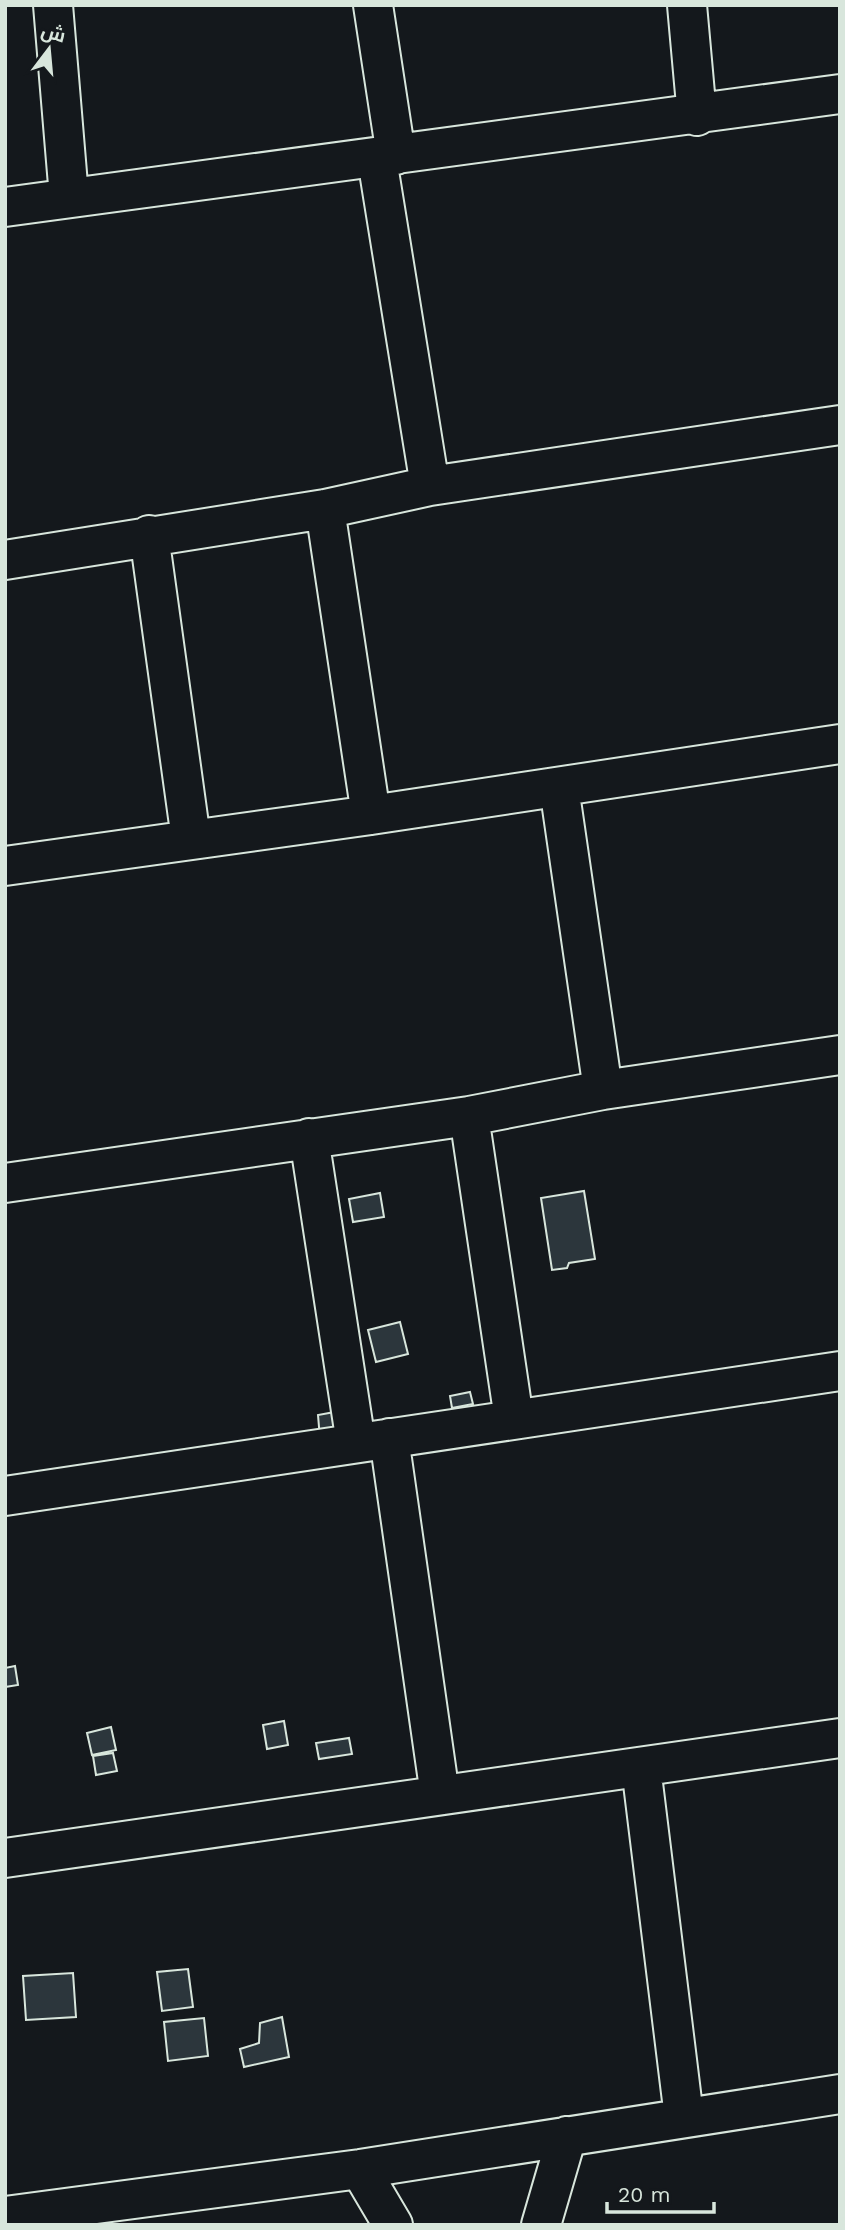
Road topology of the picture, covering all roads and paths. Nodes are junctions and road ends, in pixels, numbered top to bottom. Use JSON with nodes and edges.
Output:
{"nodes":[{"id":1,"x":53,"y":5,"type":"edge"},
{"id":2,"x":373,"y":5,"type":"edge"},
{"id":3,"x":687,"y":5,"type":"edge"},
{"id":4,"x":840,"y":94,"type":"edge"},
{"id":5,"x":697,"y":116,"type":"junction"},
{"id":6,"x":386,"y":157,"type":"junction"},
{"id":7,"x":69,"y":197,"type":"junction"},
{"id":8,"x":5,"y":208,"type":"edge"},
{"id":9,"x":840,"y":425,"type":"edge"},
{"id":10,"x":430,"y":486,"type":"junction"},
{"id":11,"x":325,"y":509,"type":"junction"},
{"id":12,"x":149,"y":535,"type":"junction"},
{"id":13,"x":5,"y":560,"type":"edge"},
{"id":14,"x":840,"y":744,"type":"edge"},
{"id":15,"x":559,"y":787,"type":"junction"},
{"id":16,"x":371,"y":816,"type":"junction"},
{"id":17,"x":191,"y":839,"type":"junction"},
{"id":18,"x":5,"y":866,"type":"edge"},
{"id":19,"x":840,"y":1055,"type":"edge"},
{"id":20,"x":603,"y":1090,"type":"junction"},
{"id":21,"x":469,"y":1116,"type":"junction"},
{"id":22,"x":309,"y":1138,"type":"junction"},
{"id":23,"x":5,"y":1183,"type":"edge"},
{"id":24,"x":840,"y":1371,"type":"edge"},
{"id":25,"x":514,"y":1419,"type":"junction"},
{"id":26,"x":372,"y":1441,"type":"junction"},
{"id":27,"x":5,"y":1496,"type":"edge"},
{"id":28,"x":840,"y":1738,"type":"edge"},
{"id":29,"x":641,"y":1766,"type":"junction"},
{"id":30,"x":440,"y":1795,"type":"junction"},
{"id":31,"x":5,"y":1858,"type":"edge"},
{"id":32,"x":840,"y":2094,"type":"edge"},
{"id":33,"x":684,"y":2117,"type":"junction"},
{"id":34,"x":568,"y":2136,"type":"junction"},
{"id":35,"x":360,"y":2169,"type":"junction"},
{"id":36,"x":5,"y":2216,"type":"edge"},
{"id":37,"x":393,"y":2225,"type":"edge"},
{"id":38,"x":541,"y":2225,"type":"edge"}],
"edges":[{"from":1,"to":7,"type":"street"},
{"from":2,"to":6,"type":"street"},
{"from":3,"to":5,"type":"street"},
{"from":4,"to":5,"type":"street"},
{"from":5,"to":6,"type":"street"},
{"from":6,"to":7,"type":"street"},
{"from":6,"to":10,"type":"street"},
{"from":7,"to":8,"type":"street"},
{"from":9,"to":10,"type":"street"},
{"from":10,"to":11,"type":"street"},
{"from":11,"to":12,"type":"street"},
{"from":11,"to":16,"type":"street"},
{"from":12,"to":13,"type":"street"},
{"from":12,"to":17,"type":"street"},
{"from":14,"to":15,"type":"street"},
{"from":15,"to":16,"type":"street"},
{"from":15,"to":20,"type":"street"},
{"from":16,"to":17,"type":"street"},
{"from":17,"to":18,"type":"street"},
{"from":19,"to":20,"type":"street"},
{"from":20,"to":21,"type":"street"},
{"from":21,"to":22,"type":"street"},
{"from":21,"to":25,"type":"street"},
{"from":22,"to":23,"type":"street"},
{"from":22,"to":26,"type":"street"},
{"from":24,"to":25,"type":"street"},
{"from":25,"to":26,"type":"street"},
{"from":26,"to":27,"type":"street"},
{"from":26,"to":30,"type":"street"},
{"from":28,"to":29,"type":"street"},
{"from":29,"to":30,"type":"street"},
{"from":29,"to":33,"type":"street"},
{"from":30,"to":31,"type":"street"},
{"from":32,"to":33,"type":"street"},
{"from":33,"to":34,"type":"street"},
{"from":34,"to":35,"type":"street"},
{"from":34,"to":38,"type":"street"},
{"from":35,"to":36,"type":"street"},
{"from":35,"to":37,"type":"street"}]}
